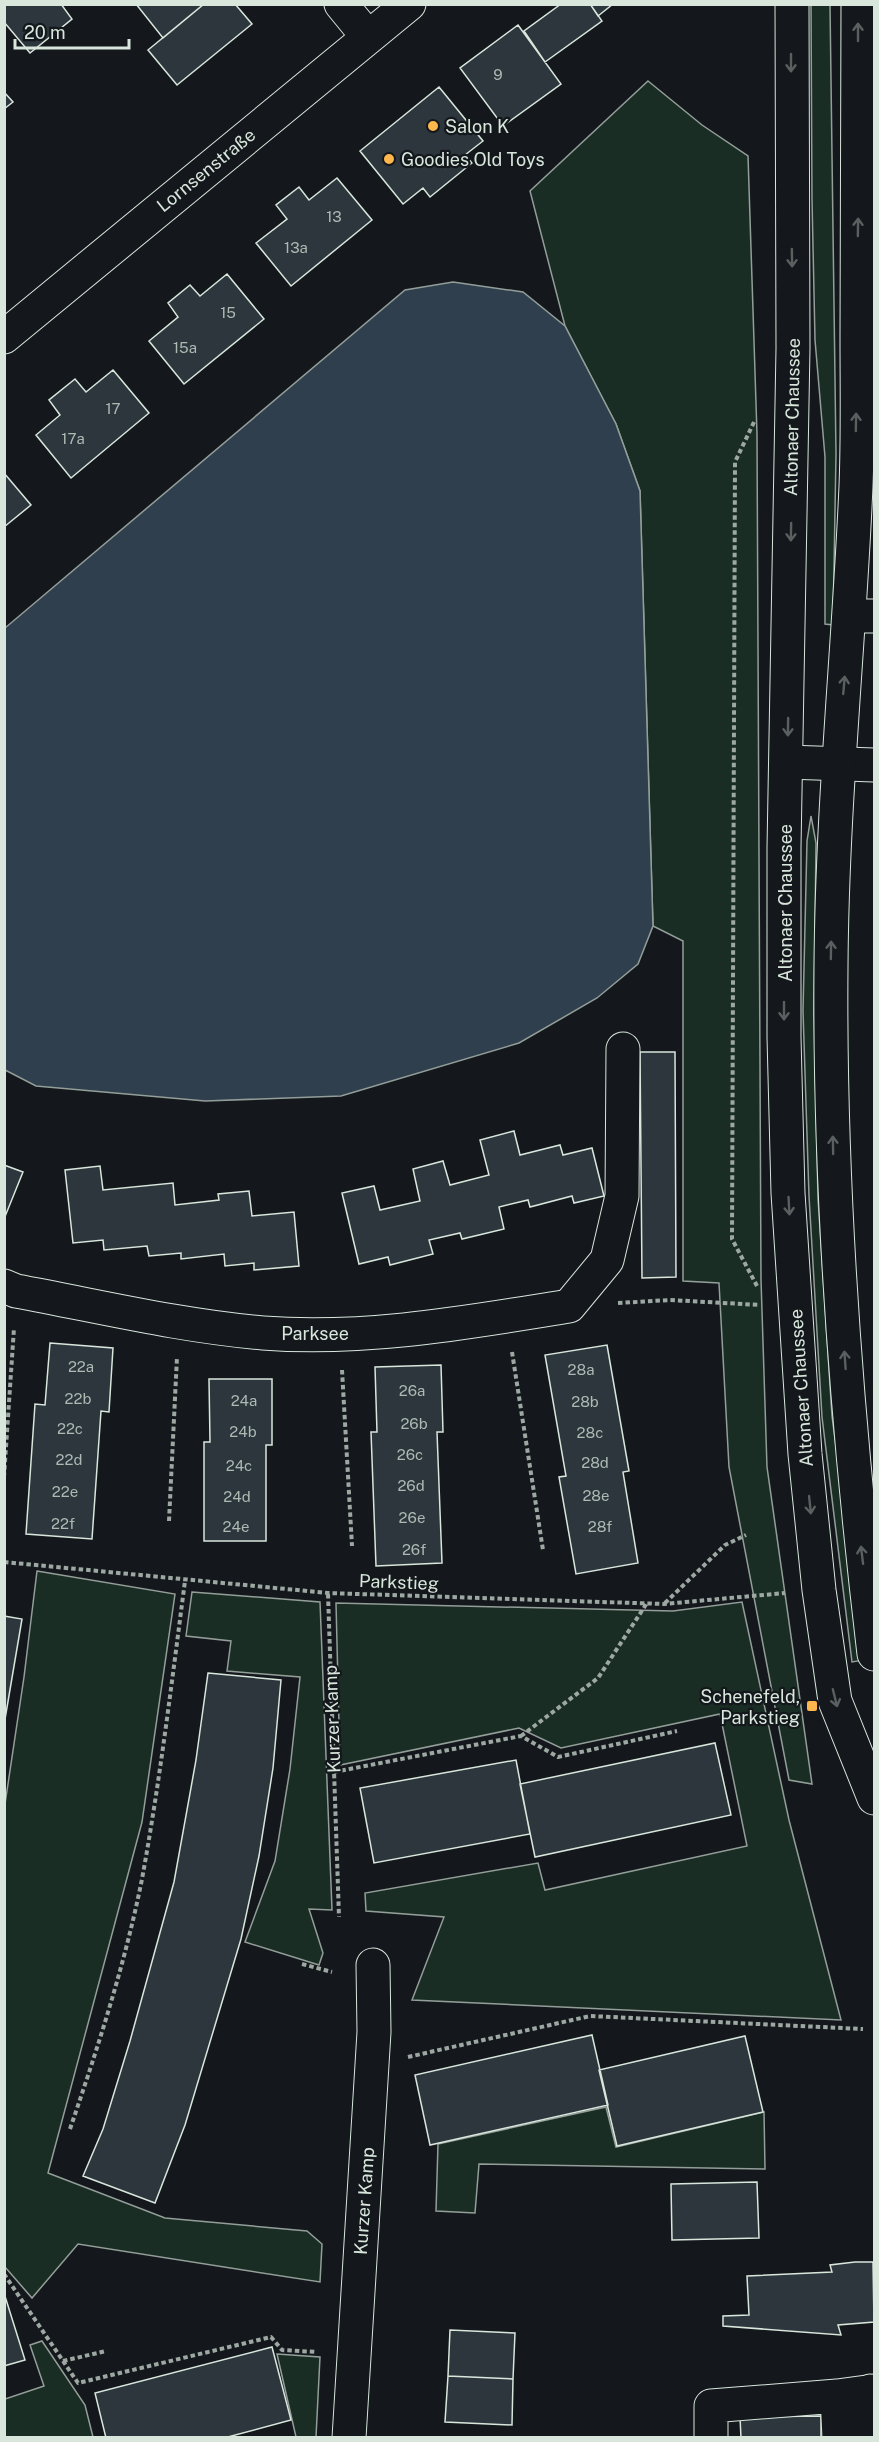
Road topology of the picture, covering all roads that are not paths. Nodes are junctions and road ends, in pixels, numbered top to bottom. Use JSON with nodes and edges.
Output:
{"nodes":[{"id":1,"x":341,"y":4,"type":"edge"},
{"id":2,"x":409,"y":4,"type":"edge"},
{"id":3,"x":792,"y":4,"type":"edge"},
{"id":4,"x":858,"y":4,"type":"edge"},
{"id":5,"x":368,"y":37,"type":"junction"},
{"id":6,"x":4,"y":337,"type":"edge"},
{"id":7,"x":865,"y":478,"type":"edge"},
{"id":8,"x":862,"y":616,"type":"edge"},
{"id":9,"x":787,"y":762,"type":"junction"},
{"id":10,"x":838,"y":764,"type":"junction"},
{"id":11,"x":874,"y":765,"type":"edge"},
{"id":12,"x":622,"y":1049,"type":"dead end"},
{"id":13,"x":10,"y":1289,"type":"edge"},
{"id":14,"x":874,"y":1654,"type":"edge"},
{"id":15,"x":874,"y":1787,"type":"edge"},
{"id":16,"x":373,"y":1965,"type":"dead end"},
{"id":17,"x":872,"y":2391,"type":"edge"},
{"id":18,"x":837,"y":2396,"type":"junction"},
{"id":19,"x":349,"y":2438,"type":"edge"},
{"id":20,"x":711,"y":2438,"type":"edge"},
{"id":21,"x":839,"y":2438,"type":"edge"},
{"id":22,"x":871,"y":2438,"type":"edge"}],
"edges":[{"from":1,"to":5,"type":"main road"},
{"from":2,"to":5,"type":"main road","name":"Lornsenstraße"},
{"from":3,"to":9,"type":"main road","name":"Altonaer Chaussee","one_way":true},
{"from":7,"to":4,"type":"main road","one_way":true},
{"from":5,"to":6,"type":"main road","name":"Lornsenstraße"},
{"from":7,"to":8,"type":"main road"},
{"from":10,"to":8,"type":"main road","one_way":true},
{"from":9,"to":10,"type":"main road"},
{"from":9,"to":15,"type":"main road","name":"Altonaer Chaussee","one_way":true},
{"from":10,"to":11,"type":"main road"},
{"from":14,"to":10,"type":"main road","one_way":true},
{"from":12,"to":13,"type":"main road","name":"Parksee"},
{"from":16,"to":19,"type":"main road","name":"Kurzer Kamp"},
{"from":17,"to":18,"type":"main road"},
{"from":17,"to":22,"type":"main road"},
{"from":18,"to":20,"type":"main road"},
{"from":18,"to":21,"type":"main road"}]}
